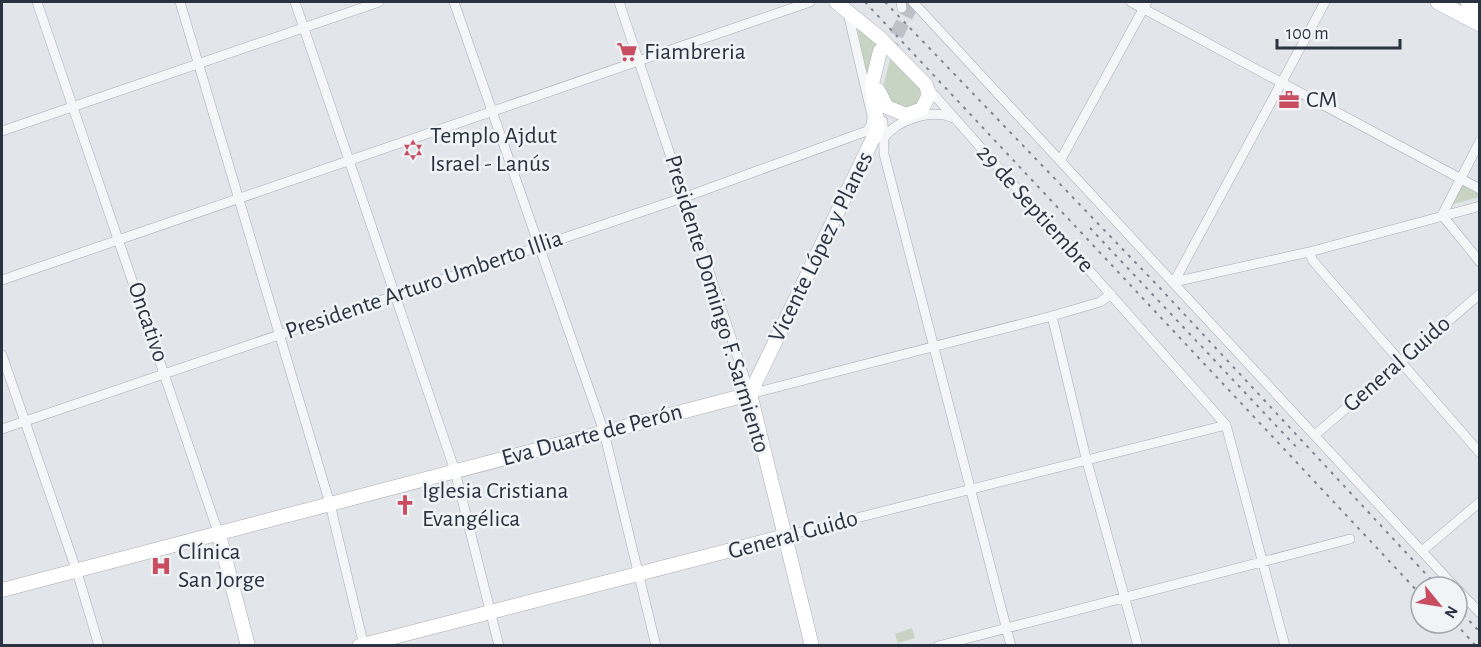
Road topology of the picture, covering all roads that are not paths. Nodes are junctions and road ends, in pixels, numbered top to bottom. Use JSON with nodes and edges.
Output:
{"nodes":[{"id":1,"x":37,"y":2,"type":"edge"},
{"id":2,"x":180,"y":2,"type":"edge"},
{"id":3,"x":295,"y":2,"type":"edge"},
{"id":4,"x":379,"y":2,"type":"edge"},
{"id":5,"x":454,"y":2,"type":"edge"},
{"id":6,"x":619,"y":2,"type":"edge"},
{"id":7,"x":810,"y":2,"type":"edge"},
{"id":8,"x":836,"y":2,"type":"edge"},
{"id":9,"x":1131,"y":2,"type":"edge"},
{"id":10,"x":1325,"y":2,"type":"edge"},
{"id":11,"x":1438,"y":2,"type":"edge"},
{"id":12,"x":1468,"y":2,"type":"edge"},
{"id":13,"x":917,"y":3,"type":"edge"},
{"id":14,"x":1145,"y":5,"type":"edge"},
{"id":15,"x":1479,"y":8,"type":"edge"},
{"id":16,"x":848,"y":13,"type":"junction"},
{"id":17,"x":1479,"y":24,"type":"edge"},
{"id":18,"x":304,"y":28,"type":"junction"},
{"id":19,"x":639,"y":62,"type":"junction"},
{"id":20,"x":199,"y":64,"type":"junction"},
{"id":21,"x":1281,"y":82,"type":"junction"},
{"id":22,"x":926,"y":85,"type":"junction"},
{"id":23,"x":880,"y":97,"type":"junction"},
{"id":24,"x":72,"y":106,"type":"junction"},
{"id":25,"x":493,"y":112,"type":"junction"},
{"id":26,"x":956,"y":120,"type":"junction"},
{"id":27,"x":2,"y":131,"type":"edge"},
{"id":28,"x":877,"y":132,"type":"junction"},
{"id":29,"x":1479,"y":141,"type":"edge"},
{"id":30,"x":865,"y":154,"type":"junction"},
{"id":31,"x":884,"y":154,"type":"junction"},
{"id":32,"x":350,"y":161,"type":"junction"},
{"id":33,"x":1060,"y":161,"type":"junction"},
{"id":34,"x":1459,"y":179,"type":"junction"},
{"id":35,"x":1479,"y":189,"type":"edge"},
{"id":36,"x":685,"y":197,"type":"junction"},
{"id":37,"x":239,"y":198,"type":"junction"},
{"id":38,"x":1479,"y":206,"type":"edge"},
{"id":39,"x":1442,"y":215,"type":"junction"},
{"id":40,"x":120,"y":241,"type":"junction"},
{"id":41,"x":538,"y":246,"type":"junction"},
{"id":42,"x":1308,"y":252,"type":"junction"},
{"id":43,"x":1479,"y":262,"type":"edge"},
{"id":44,"x":2,"y":280,"type":"edge"},
{"id":45,"x":1174,"y":282,"type":"junction"},
{"id":46,"x":395,"y":294,"type":"junction"},
{"id":47,"x":1111,"y":294,"type":"junction"},
{"id":48,"x":1479,"y":294,"type":"edge"},
{"id":49,"x":1052,"y":316,"type":"junction"},
{"id":50,"x":279,"y":335,"type":"junction"},
{"id":51,"x":933,"y":347,"type":"junction"},
{"id":52,"x":2,"y":355,"type":"edge"},
{"id":53,"x":1400,"y":361,"type":"junction"},
{"id":54,"x":166,"y":374,"type":"junction"},
{"id":55,"x":750,"y":394,"type":"junction"},
{"id":56,"x":24,"y":421,"type":"junction"},
{"id":57,"x":1226,"y":425,"type":"junction"},
{"id":58,"x":2,"y":429,"type":"edge"},
{"id":59,"x":604,"y":432,"type":"junction"},
{"id":60,"x":1316,"y":434,"type":"junction"},
{"id":61,"x":1479,"y":453,"type":"edge"},
{"id":62,"x":1086,"y":458,"type":"junction"},
{"id":63,"x":455,"y":471,"type":"junction"},
{"id":64,"x":969,"y":488,"type":"junction"},
{"id":65,"x":1479,"y":502,"type":"edge"},
{"id":66,"x":330,"y":504,"type":"junction"},
{"id":67,"x":219,"y":535,"type":"junction"},
{"id":68,"x":785,"y":536,"type":"junction"},
{"id":69,"x":1350,"y":539,"type":"dead end"},
{"id":70,"x":1422,"y":551,"type":"junction"},
{"id":71,"x":1263,"y":561,"type":"junction"},
{"id":72,"x":77,"y":572,"type":"junction"},
{"id":73,"x":639,"y":575,"type":"junction"},
{"id":74,"x":1444,"y":575,"type":"edge"},
{"id":75,"x":2,"y":590,"type":"edge"},
{"id":76,"x":1126,"y":598,"type":"junction"},
{"id":77,"x":490,"y":612,"type":"junction"},
{"id":78,"x":1006,"y":627,"type":"junction"},
{"id":79,"x":99,"y":645,"type":"edge"},
{"id":80,"x":248,"y":645,"type":"edge"},
{"id":81,"x":363,"y":645,"type":"edge"},
{"id":82,"x":499,"y":645,"type":"edge"},
{"id":83,"x":656,"y":645,"type":"edge"},
{"id":84,"x":812,"y":645,"type":"edge"},
{"id":85,"x":938,"y":645,"type":"edge"},
{"id":86,"x":1011,"y":645,"type":"edge"},
{"id":87,"x":1138,"y":645,"type":"edge"},
{"id":88,"x":1285,"y":645,"type":"edge"}],
"edges":[{"from":1,"to":24,"type":"street","name":"Oncativo"},
{"from":2,"to":20,"type":"street"},
{"from":3,"to":18,"type":"street"},
{"from":4,"to":18,"type":"street"},
{"from":5,"to":25,"type":"street"},
{"from":6,"to":19,"type":"street","name":"Presidente Domingo F. Sarmiento"},
{"from":7,"to":19,"type":"street"},
{"from":8,"to":16,"type":"main road","name":"29 de Septiembre"},
{"from":9,"to":14,"type":"street"},
{"from":10,"to":21,"type":"street"},
{"from":11,"to":17,"type":"main road"},
{"from":12,"to":15,"type":"main road"},
{"from":13,"to":33,"type":"street"},
{"from":14,"to":21,"type":"street"},
{"from":14,"to":33,"type":"street"},
{"from":16,"to":22,"type":"main road","name":"29 de Septiembre"},
{"from":16,"to":28,"type":"street"},
{"from":18,"to":20,"type":"street"},
{"from":18,"to":32,"type":"street"},
{"from":19,"to":25,"type":"street"},
{"from":19,"to":36,"type":"street","name":"Presidente Domingo F. Sarmiento"},
{"from":20,"to":24,"type":"street"},
{"from":20,"to":37,"type":"street"},
{"from":21,"to":34,"type":"street"},
{"from":21,"to":45,"type":"street"},
{"from":22,"to":23,"type":"main road"},
{"from":22,"to":26,"type":"street","name":"29 de Septiembre"},
{"from":23,"to":28,"type":"street"},
{"from":23,"to":28,"type":"main road"},
{"from":24,"to":27,"type":"street"},
{"from":24,"to":40,"type":"street","name":"Oncativo"},
{"from":25,"to":32,"type":"street"},
{"from":25,"to":41,"type":"street"},
{"from":26,"to":28,"type":"street","name":"Presidente Arturo Umberto Illia"},
{"from":26,"to":47,"type":"street","name":"29 de Septiembre"},
{"from":28,"to":30,"type":"main road","name":"Vicente López y Planes"},
{"from":28,"to":31,"type":"street"},
{"from":28,"to":36,"type":"street","name":"Presidente Arturo Umberto Illia"},
{"from":29,"to":34,"type":"street"},
{"from":30,"to":31,"type":"street"},
{"from":30,"to":55,"type":"main road","name":"Vicente López y Planes"},
{"from":31,"to":51,"type":"street"},
{"from":32,"to":37,"type":"street"},
{"from":32,"to":46,"type":"street"},
{"from":33,"to":45,"type":"street"},
{"from":34,"to":35,"type":"street"},
{"from":34,"to":39,"type":"street"},
{"from":36,"to":41,"type":"street","name":"Presidente Arturo Umberto Illia"},
{"from":36,"to":55,"type":"street","name":"Presidente Domingo F. Sarmiento"},
{"from":37,"to":40,"type":"street"},
{"from":37,"to":50,"type":"street"},
{"from":38,"to":39,"type":"street"},
{"from":39,"to":42,"type":"street"},
{"from":39,"to":43,"type":"street"},
{"from":40,"to":44,"type":"street"},
{"from":40,"to":54,"type":"street","name":"Oncativo"},
{"from":41,"to":46,"type":"street","name":"Presidente Arturo Umberto Illia"},
{"from":41,"to":59,"type":"street"},
{"from":42,"to":45,"type":"street"},
{"from":42,"to":53,"type":"street"},
{"from":45,"to":60,"type":"street"},
{"from":46,"to":50,"type":"street","name":"Presidente Arturo Umberto Illia"},
{"from":46,"to":63,"type":"street"},
{"from":47,"to":49,"type":"street","name":"Eva Duarte de Perón"},
{"from":47,"to":57,"type":"street","name":"29 de Septiembre"},
{"from":48,"to":53,"type":"street","name":"General Guido"},
{"from":49,"to":51,"type":"street","name":"Eva Duarte de Perón"},
{"from":49,"to":62,"type":"street"},
{"from":50,"to":54,"type":"street","name":"Presidente Arturo Umberto Illia"},
{"from":50,"to":66,"type":"street"},
{"from":51,"to":55,"type":"street","name":"Eva Duarte de Perón"},
{"from":51,"to":64,"type":"street"},
{"from":52,"to":56,"type":"street"},
{"from":53,"to":60,"type":"street","name":"General Guido"},
{"from":53,"to":61,"type":"street"},
{"from":54,"to":56,"type":"street","name":"Presidente Arturo Umberto Illia"},
{"from":54,"to":67,"type":"street","name":"Oncativo"},
{"from":55,"to":59,"type":"main road","name":"Eva Duarte de Perón"},
{"from":55,"to":68,"type":"main road","name":"Presidente Domingo F. Sarmiento"},
{"from":56,"to":58,"type":"street","name":"Presidente Arturo Umberto Illia"},
{"from":56,"to":72,"type":"street"},
{"from":57,"to":62,"type":"street","name":"General Guido"},
{"from":57,"to":71,"type":"street"},
{"from":59,"to":63,"type":"main road","name":"Eva Duarte de Perón"},
{"from":59,"to":73,"type":"street"},
{"from":60,"to":70,"type":"street"},
{"from":62,"to":64,"type":"street","name":"General Guido"},
{"from":62,"to":76,"type":"street"},
{"from":63,"to":66,"type":"main road","name":"Eva Duarte de Perón"},
{"from":63,"to":77,"type":"street"},
{"from":64,"to":68,"type":"street","name":"General Guido"},
{"from":64,"to":78,"type":"street"},
{"from":65,"to":70,"type":"street"},
{"from":66,"to":67,"type":"main road","name":"Eva Duarte de Perón"},
{"from":66,"to":81,"type":"street"},
{"from":67,"to":72,"type":"main road","name":"Eva Duarte de Perón"},
{"from":67,"to":80,"type":"main road","name":"Oncativo"},
{"from":68,"to":73,"type":"main road","name":"General Guido"},
{"from":68,"to":84,"type":"main road","name":"Presidente Domingo F. Sarmiento"},
{"from":69,"to":71,"type":"street"},
{"from":70,"to":74,"type":"street"},
{"from":71,"to":76,"type":"street"},
{"from":71,"to":88,"type":"street"},
{"from":72,"to":75,"type":"main road","name":"Eva Duarte de Perón"},
{"from":72,"to":79,"type":"street"},
{"from":73,"to":77,"type":"main road","name":"General Guido"},
{"from":73,"to":83,"type":"street"},
{"from":76,"to":78,"type":"street"},
{"from":76,"to":87,"type":"street"},
{"from":77,"to":81,"type":"main road","name":"General Guido"},
{"from":77,"to":82,"type":"street"},
{"from":78,"to":85,"type":"street"},
{"from":78,"to":86,"type":"street"}]}
